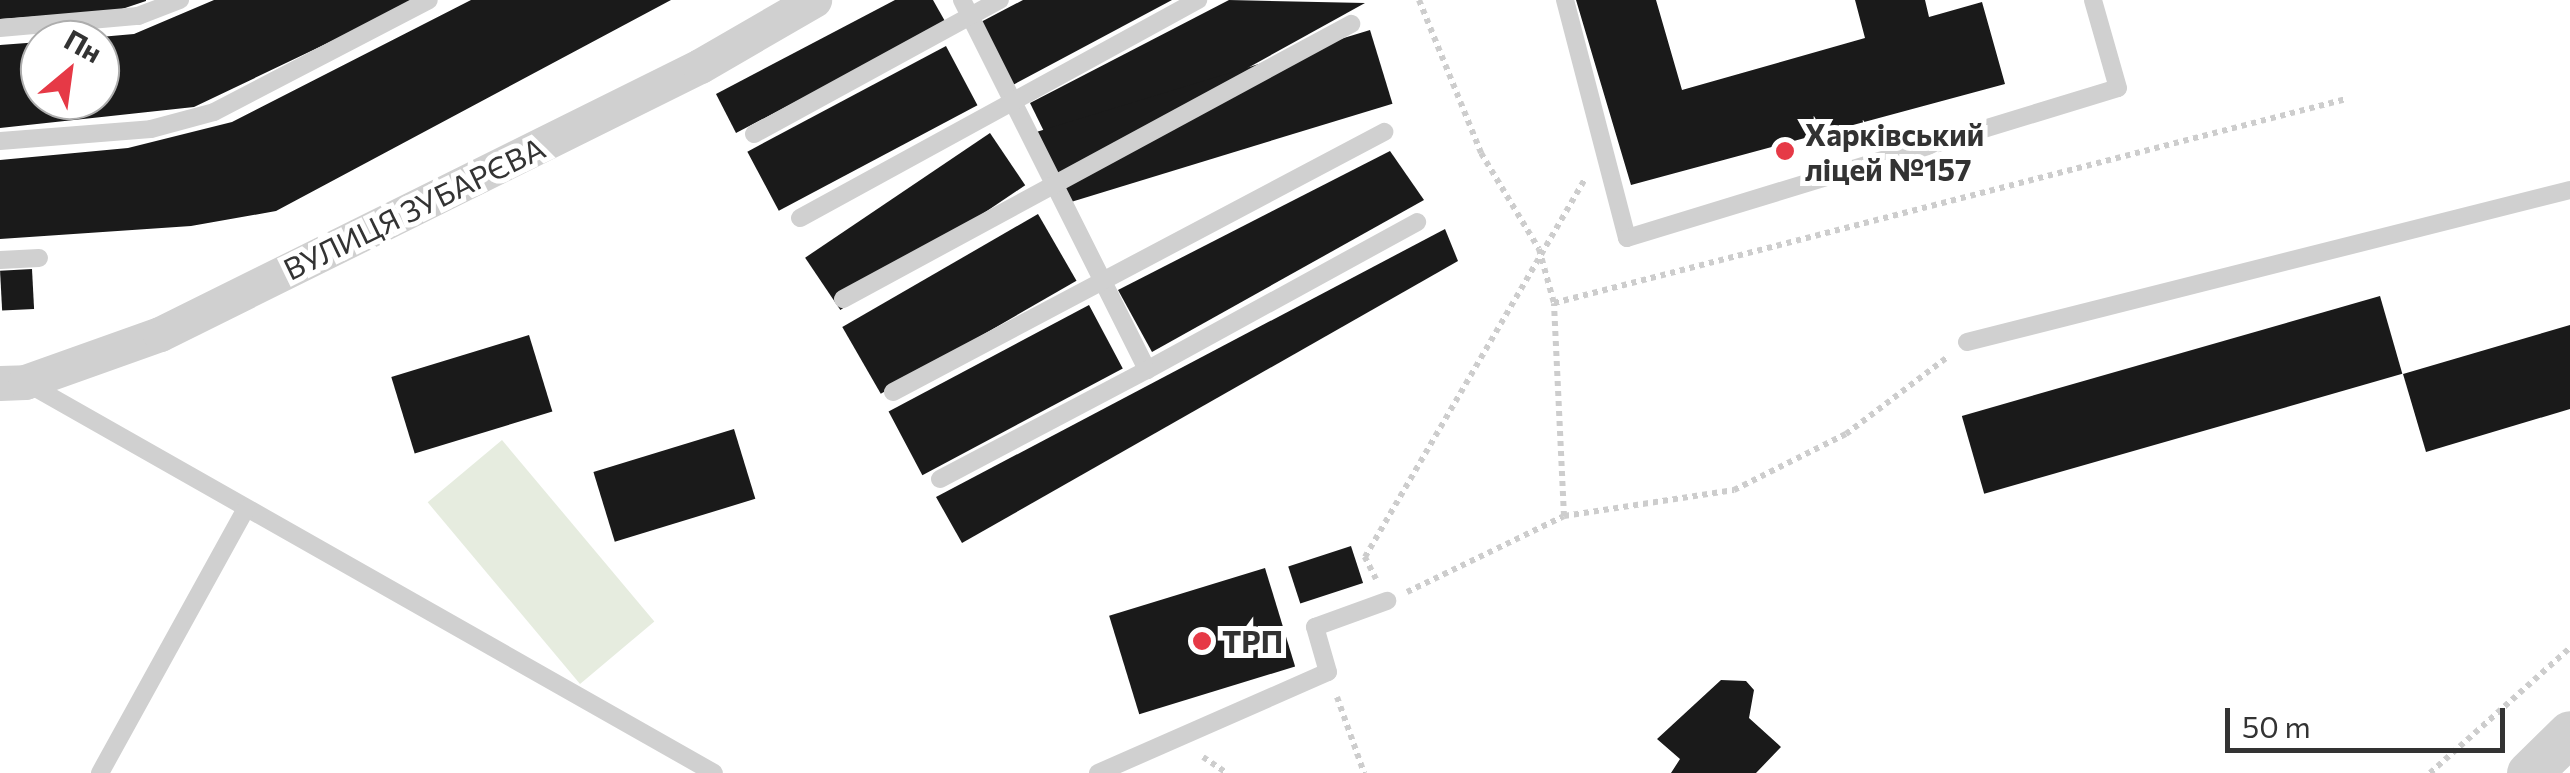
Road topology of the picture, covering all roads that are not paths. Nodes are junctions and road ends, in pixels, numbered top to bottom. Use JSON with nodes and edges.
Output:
{"nodes":[{"id":1,"x":180,"y":0,"type":"edge"},
{"id":2,"x":429,"y":0,"type":"edge"},
{"id":3,"x":814,"y":0,"type":"edge"},
{"id":4,"x":1000,"y":0,"type":"edge"},
{"id":5,"x":1198,"y":0,"type":"edge"},
{"id":6,"x":1565,"y":0,"type":"edge"},
{"id":7,"x":2093,"y":0,"type":"edge"},
{"id":8,"x":966,"y":8,"type":"edge"},
{"id":9,"x":1351,"y":24,"type":"dead end"},
{"id":10,"x":0,"y":28,"type":"edge"},
{"id":11,"x":1011,"y":98,"type":"junction"},
{"id":12,"x":1384,"y":132,"type":"dead end"},
{"id":13,"x":754,"y":134,"type":"dead end"},
{"id":14,"x":0,"y":141,"type":"edge"},
{"id":15,"x":1053,"y":183,"type":"junction"},
{"id":16,"x":2570,"y":190,"type":"edge"},
{"id":17,"x":800,"y":218,"type":"dead end"},
{"id":18,"x":1417,"y":222,"type":"dead end"},
{"id":19,"x":39,"y":258,"type":"dead end"},
{"id":20,"x":0,"y":260,"type":"edge"},
{"id":21,"x":1102,"y":279,"type":"junction"},
{"id":22,"x":844,"y":298,"type":"dead end"},
{"id":23,"x":1967,"y":342,"type":"road end"},
{"id":24,"x":1146,"y":370,"type":"junction"},
{"id":25,"x":12,"y":382,"type":"edge"},
{"id":26,"x":893,"y":392,"type":"dead end"},
{"id":27,"x":940,"y":480,"type":"dead end"},
{"id":28,"x":246,"y":509,"type":"junction"},
{"id":29,"x":1387,"y":601,"type":"road end"},
{"id":30,"x":2570,"y":734,"type":"edge"},
{"id":31,"x":100,"y":773,"type":"edge"},
{"id":32,"x":714,"y":773,"type":"edge"},
{"id":33,"x":1098,"y":773,"type":"edge"},
{"id":34,"x":2529,"y":773,"type":"edge"}],
"edges":[{"from":1,"to":10,"type":"lane"},
{"from":2,"to":14,"type":"lane"},
{"from":3,"to":25,"type":"street","name":"ВУЛИЦЯ ЗУБАРЄВА"},
{"from":4,"to":8,"type":"lane"},
{"from":5,"to":11,"type":"lane"},
{"from":6,"to":7,"type":"lane"},
{"from":8,"to":11,"type":"lane"},
{"from":8,"to":13,"type":"lane"},
{"from":9,"to":15,"type":"lane"},
{"from":11,"to":15,"type":"lane"},
{"from":11,"to":17,"type":"lane"},
{"from":12,"to":21,"type":"lane"},
{"from":15,"to":21,"type":"lane"},
{"from":15,"to":22,"type":"lane"},
{"from":16,"to":23,"type":"lane"},
{"from":18,"to":24,"type":"lane"},
{"from":19,"to":20,"type":"lane"},
{"from":21,"to":24,"type":"lane"},
{"from":21,"to":26,"type":"lane"},
{"from":24,"to":27,"type":"lane"},
{"from":25,"to":28,"type":"lane"},
{"from":28,"to":31,"type":"lane"},
{"from":28,"to":32,"type":"lane"},
{"from":29,"to":33,"type":"lane"},
{"from":30,"to":34,"type":"street"}]}
